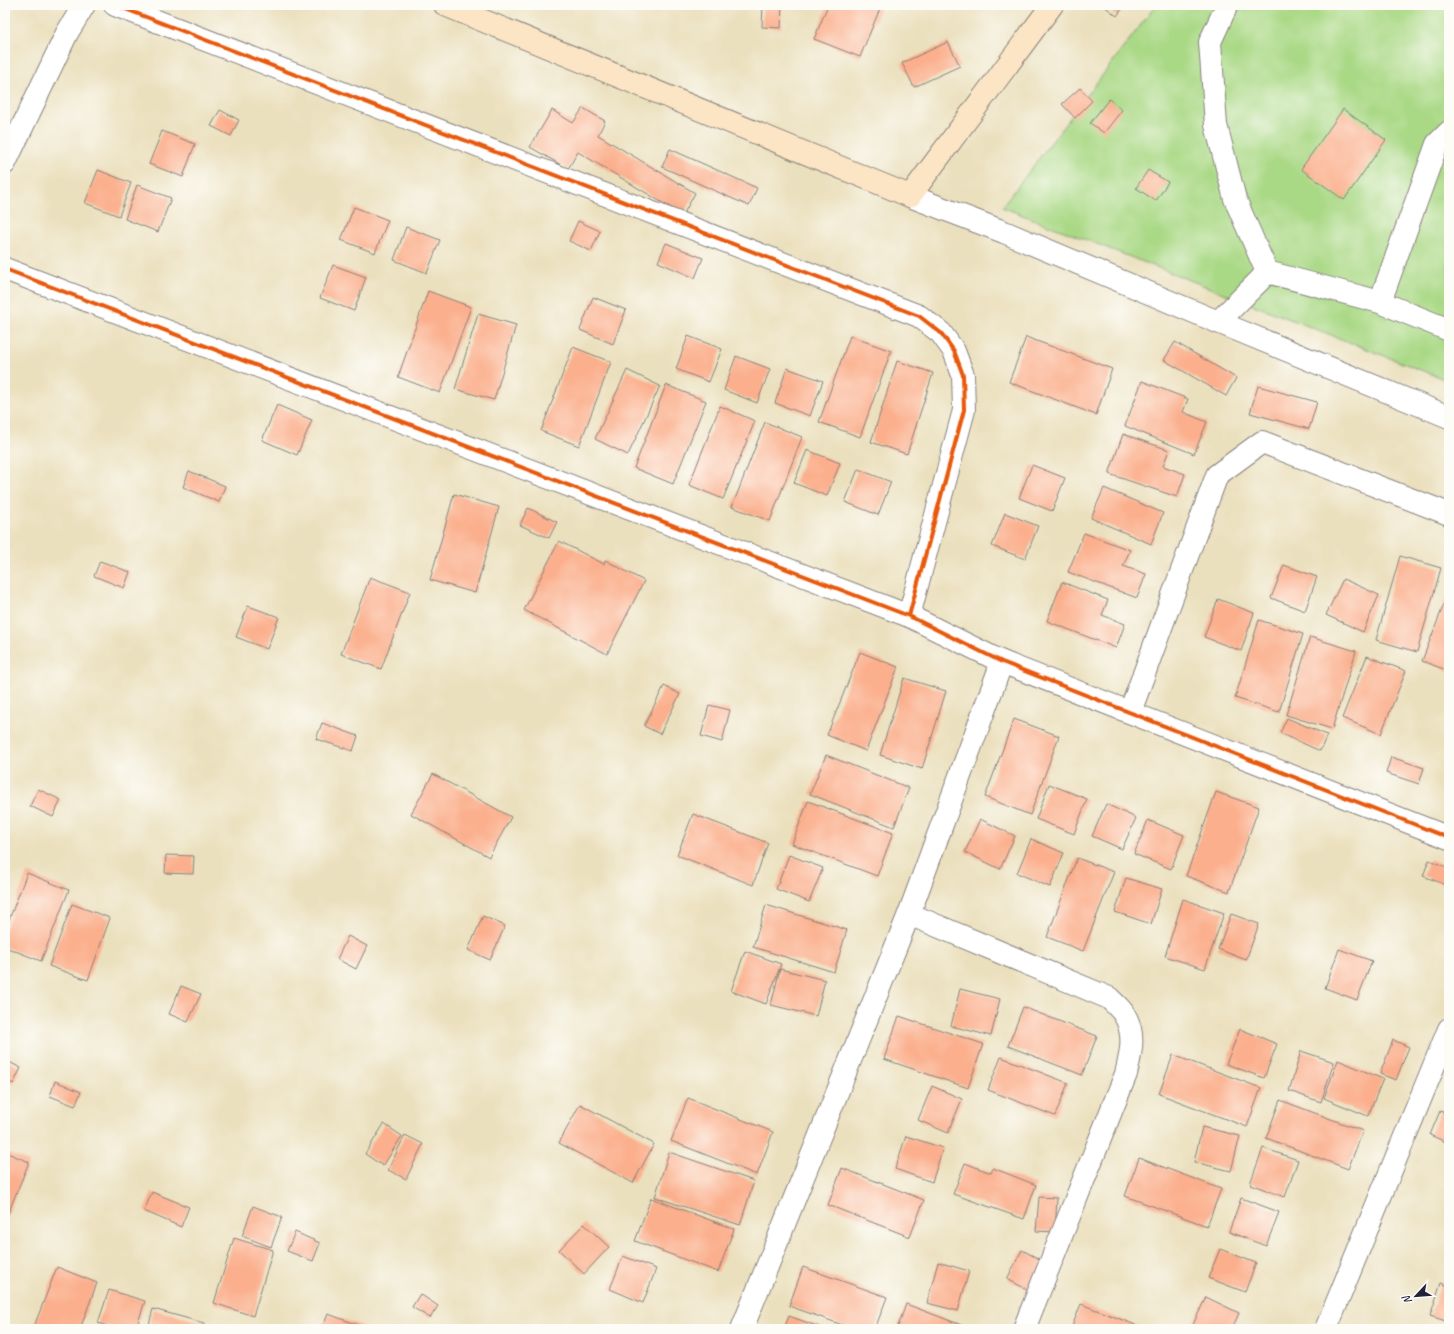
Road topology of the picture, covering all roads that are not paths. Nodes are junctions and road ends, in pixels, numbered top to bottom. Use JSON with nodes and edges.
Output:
{"nodes":[{"id":1,"x":84,"y":5,"type":"edge"},
{"id":2,"x":115,"y":5,"type":"edge"},
{"id":3,"x":445,"y":5,"type":"edge"},
{"id":4,"x":1052,"y":5,"type":"edge"},
{"id":5,"x":1226,"y":5,"type":"edge"},
{"id":6,"x":1449,"y":132,"type":"edge"},
{"id":7,"x":5,"y":163,"type":"edge"},
{"id":8,"x":910,"y":196,"type":"junction"},
{"id":9,"x":5,"y":269,"type":"edge"},
{"id":10,"x":1267,"y":272,"type":"junction"},
{"id":11,"x":1380,"y":302,"type":"junction"},
{"id":12,"x":1218,"y":322,"type":"junction"},
{"id":13,"x":1449,"y":330,"type":"edge"},
{"id":14,"x":1449,"y":417,"type":"edge"},
{"id":15,"x":1449,"y":514,"type":"edge"},
{"id":16,"x":909,"y":616,"type":"junction"},
{"id":17,"x":1002,"y":662,"type":"junction"},
{"id":18,"x":1130,"y":712,"type":"junction"},
{"id":19,"x":1449,"y":838,"type":"edge"},
{"id":20,"x":909,"y":914,"type":"junction"},
{"id":21,"x":1449,"y":1029,"type":"edge"},
{"id":22,"x":742,"y":1329,"type":"edge"},
{"id":23,"x":1024,"y":1329,"type":"edge"},
{"id":24,"x":1326,"y":1329,"type":"edge"}],
"edges":[{"from":1,"to":7,"type":"street"},
{"from":2,"to":16,"type":"street"},
{"from":3,"to":8,"type":"street"},
{"from":4,"to":8,"type":"street"},
{"from":5,"to":10,"type":"street"},
{"from":6,"to":11,"type":"street"},
{"from":8,"to":12,"type":"street"},
{"from":9,"to":16,"type":"street"},
{"from":10,"to":11,"type":"street"},
{"from":10,"to":12,"type":"street"},
{"from":11,"to":13,"type":"street"},
{"from":12,"to":14,"type":"street"},
{"from":15,"to":18,"type":"street"},
{"from":16,"to":17,"type":"street"},
{"from":17,"to":18,"type":"street"},
{"from":17,"to":20,"type":"street"},
{"from":18,"to":19,"type":"street"},
{"from":20,"to":22,"type":"street"},
{"from":20,"to":23,"type":"street"},
{"from":21,"to":24,"type":"street"}]}
